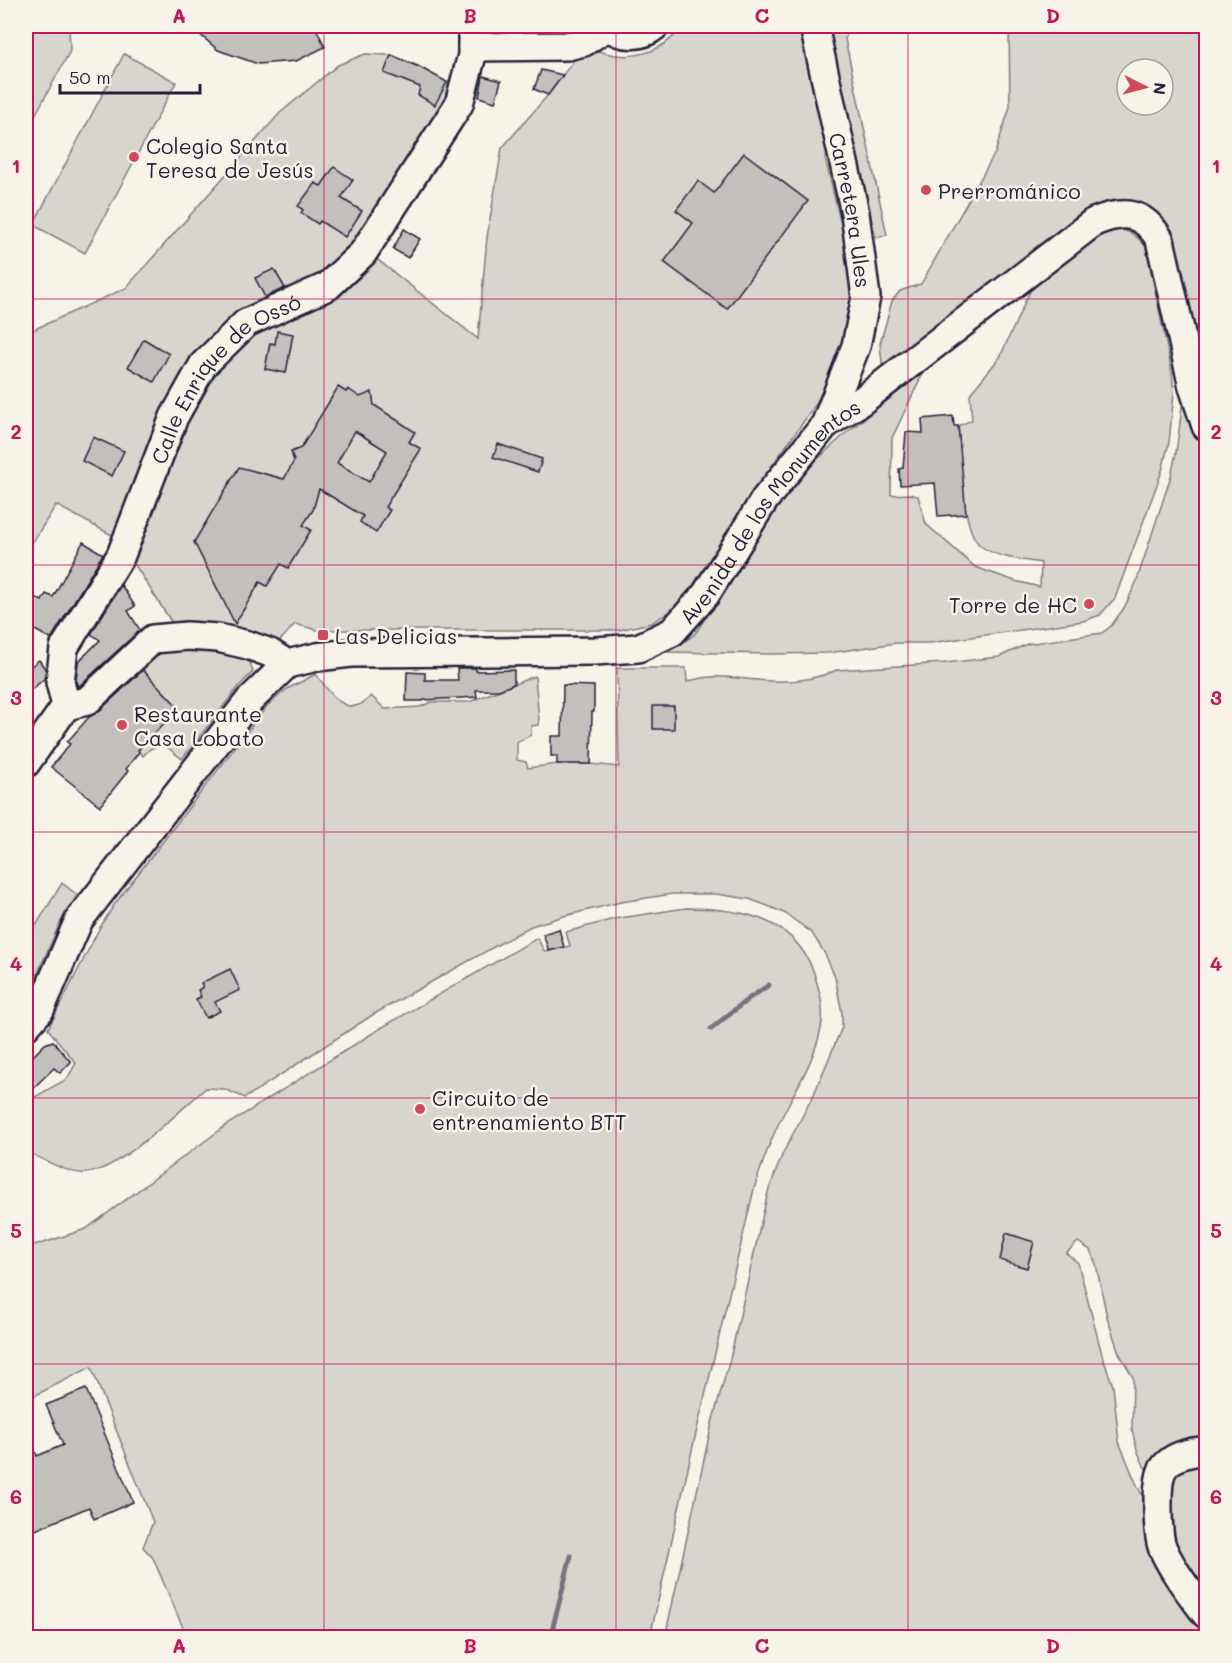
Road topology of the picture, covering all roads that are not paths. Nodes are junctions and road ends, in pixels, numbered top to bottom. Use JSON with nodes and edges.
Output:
{"nodes":[{"id":1,"x":608,"y":26,"type":"edge"},
{"id":2,"x":655,"y":26,"type":"edge"},
{"id":3,"x":814,"y":26,"type":"edge"},
{"id":4,"x":472,"y":36,"type":"edge"},
{"id":5,"x":825,"y":425,"type":"junction"},
{"id":6,"x":1206,"y":426,"type":"edge"},
{"id":7,"x":287,"y":664,"type":"junction"},
{"id":8,"x":66,"y":706,"type":"junction"},
{"id":9,"x":26,"y":763,"type":"edge"},
{"id":10,"x":26,"y":1026,"type":"edge"},
{"id":11,"x":1206,"y":1451,"type":"edge"},
{"id":12,"x":1206,"y":1614,"type":"edge"}],
"edges":[{"from":1,"to":2,"type":"street"},
{"from":1,"to":4,"type":"street"},
{"from":3,"to":5,"type":"street","name":"Carretera Ules"},
{"from":4,"to":8,"type":"street","name":"Calle Enrique de Ossó"},
{"from":5,"to":6,"type":"street","name":"Avenida de los Monumentos"},
{"from":5,"to":7,"type":"street","name":"Avenida de los Monumentos"},
{"from":7,"to":8,"type":"street"},
{"from":7,"to":10,"type":"street"},
{"from":8,"to":9,"type":"street"},
{"from":11,"to":12,"type":"street"}]}
